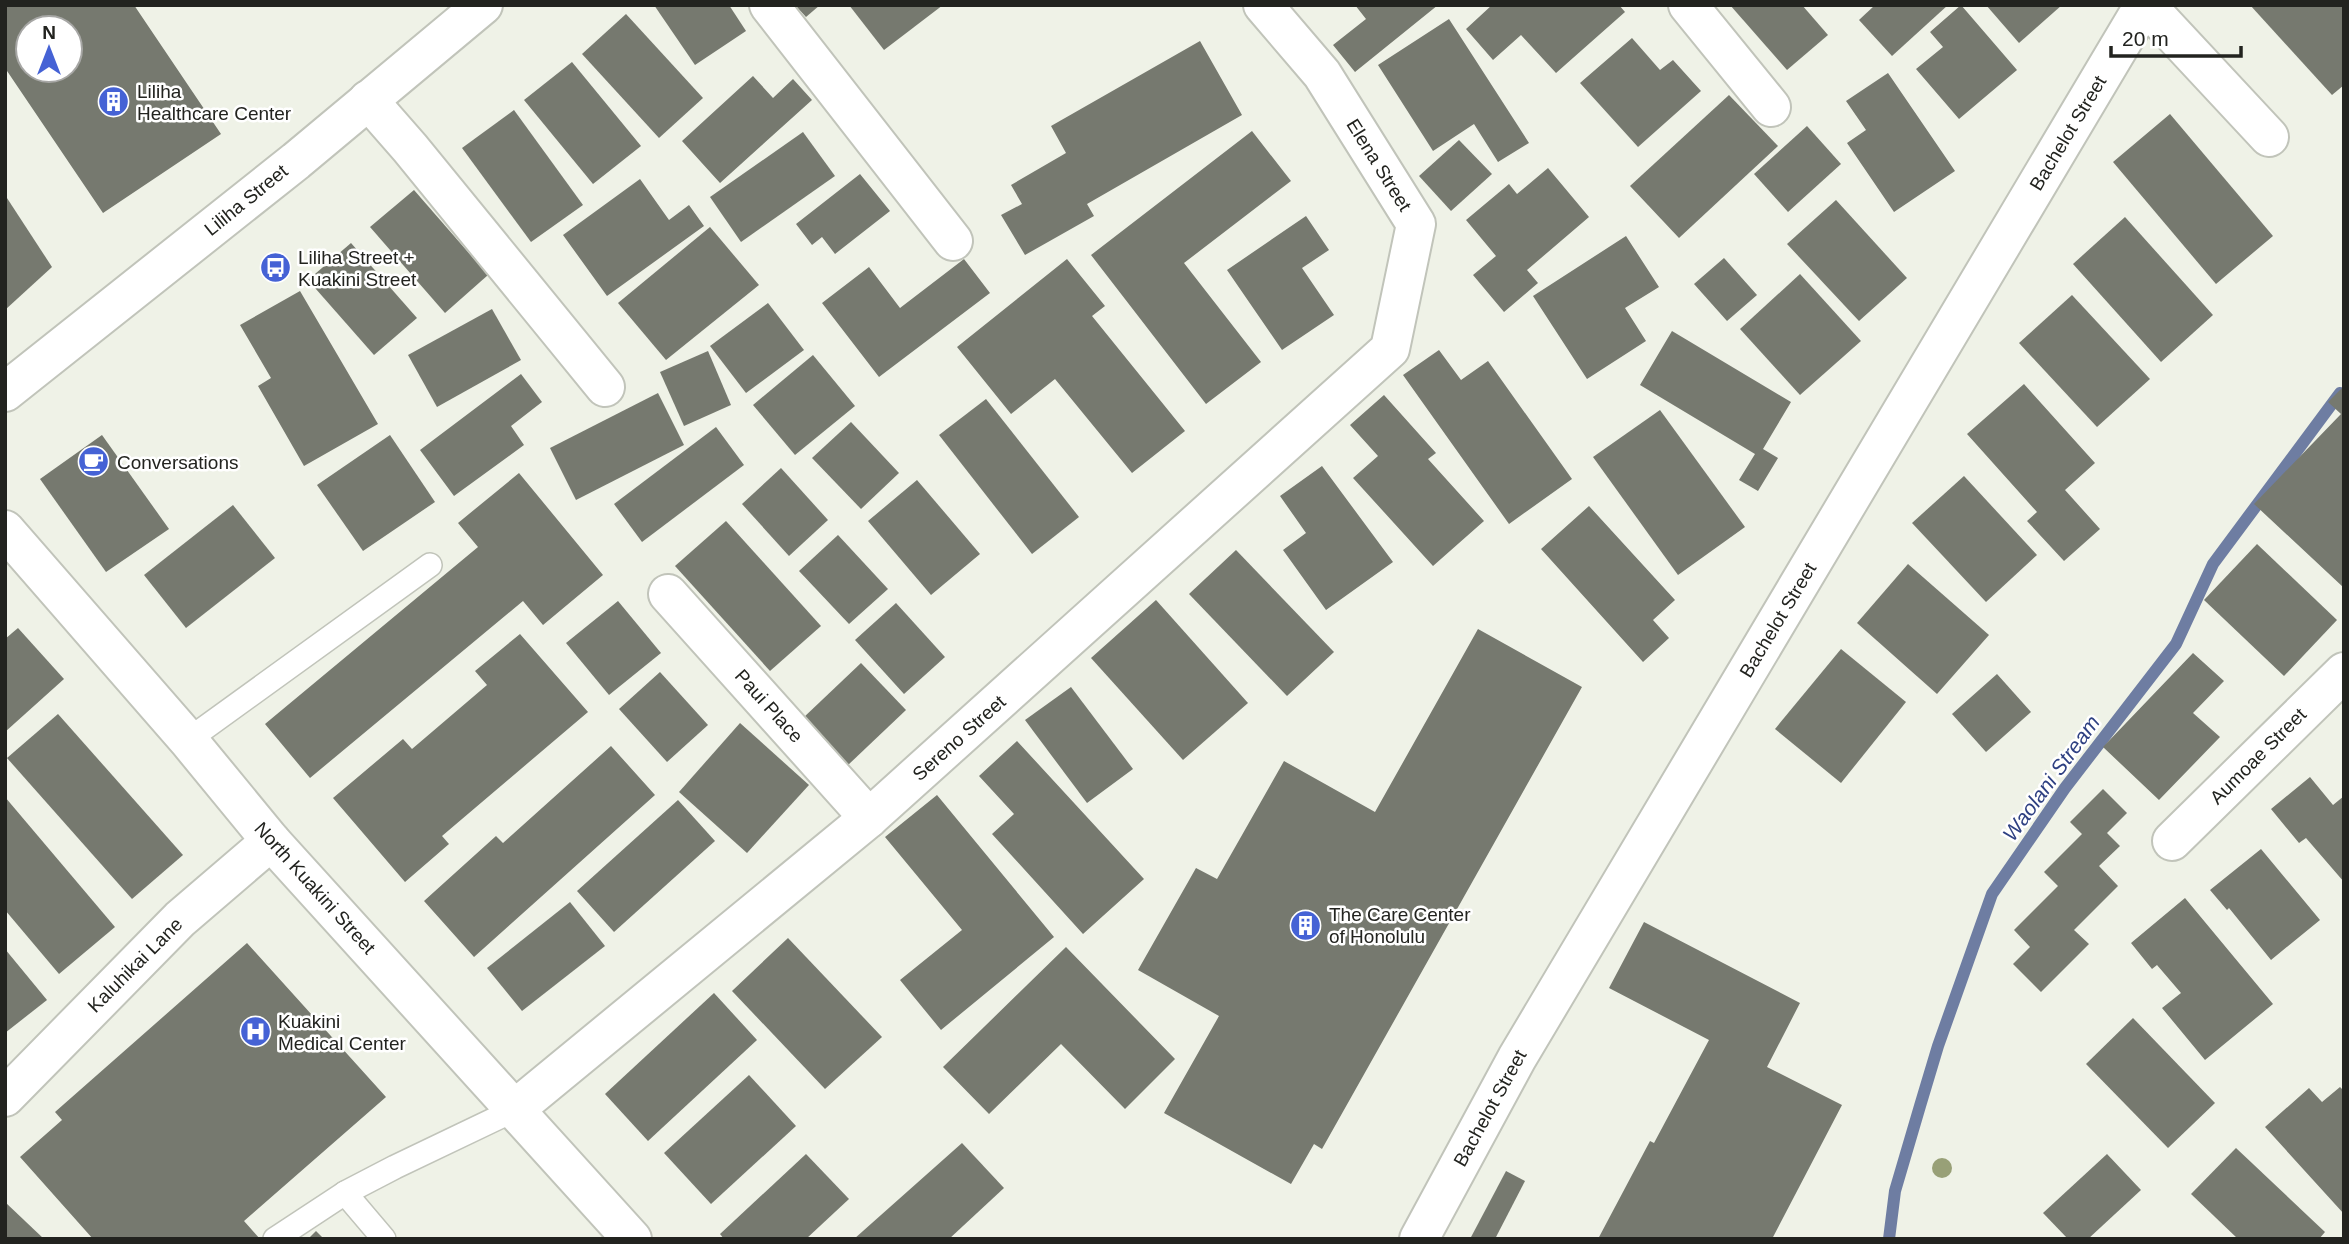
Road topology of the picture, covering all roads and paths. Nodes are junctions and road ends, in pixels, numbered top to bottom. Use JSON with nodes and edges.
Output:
{"nodes":[{"id":1,"x":483,"y":5,"type":"edge"},
{"id":2,"x":769,"y":5,"type":"edge"},
{"id":3,"x":1263,"y":5,"type":"edge"},
{"id":4,"x":1688,"y":5,"type":"edge"},
{"id":5,"x":2145,"y":5,"type":"edge"},
{"id":6,"x":368,"y":100,"type":"junction"},
{"id":7,"x":1771,"y":107,"type":"dead end"},
{"id":8,"x":2269,"y":137,"type":"dead end"},
{"id":9,"x":953,"y":241,"type":"dead end"},
{"id":10,"x":1390,"y":349,"type":"joint"},
{"id":11,"x":605,"y":387,"type":"dead end"},
{"id":12,"x":5,"y":392,"type":"edge"},
{"id":13,"x":5,"y":530,"type":"edge"},
{"id":14,"x":430,"y":565,"type":"dead end"},
{"id":15,"x":668,"y":594,"type":"dead end"},
{"id":16,"x":2344,"y":672,"type":"edge"},
{"id":17,"x":188,"y":740,"type":"junction"},
{"id":18,"x":869,"y":818,"type":"junction"},
{"id":19,"x":271,"y":841,"type":"junction"},
{"id":20,"x":2172,"y":841,"type":"dead end"},
{"id":21,"x":5,"y":1097,"type":"edge"},
{"id":22,"x":514,"y":1110,"type":"junction"},
{"id":23,"x":345,"y":1194,"type":"junction"},
{"id":24,"x":275,"y":1239,"type":"edge"},
{"id":25,"x":384,"y":1239,"type":"edge"},
{"id":26,"x":632,"y":1239,"type":"edge"},
{"id":27,"x":1419,"y":1239,"type":"edge"}],
"edges":[{"from":1,"to":6,"type":"street","name":"Liliha Street"},
{"from":2,"to":9,"type":"street"},
{"from":3,"to":10,"type":"street","name":"Elena Street"},
{"from":4,"to":7,"type":"street"},
{"from":5,"to":8,"type":"street"},
{"from":5,"to":27,"type":"street","name":"Bachelot Street"},
{"from":6,"to":11,"type":"street"},
{"from":6,"to":12,"type":"street","name":"Liliha Street"},
{"from":10,"to":18,"type":"street","name":"Sereno Street"},
{"from":13,"to":17,"type":"street","name":"North Kuakini Street"},
{"from":14,"to":17,"type":"lane"},
{"from":15,"to":18,"type":"street","name":"Paui Place"},
{"from":16,"to":20,"type":"street","name":"Aumoae Street"},
{"from":17,"to":19,"type":"street","name":"North Kuakini Street"},
{"from":18,"to":22,"type":"street","name":"Sereno Street"},
{"from":19,"to":21,"type":"street","name":"Kaluhikai Lane"},
{"from":19,"to":22,"type":"street","name":"North Kuakini Street"},
{"from":22,"to":23,"type":"lane"},
{"from":22,"to":26,"type":"street","name":"North Kuakini Street"},
{"from":23,"to":24,"type":"lane"},
{"from":23,"to":25,"type":"lane"}]}
